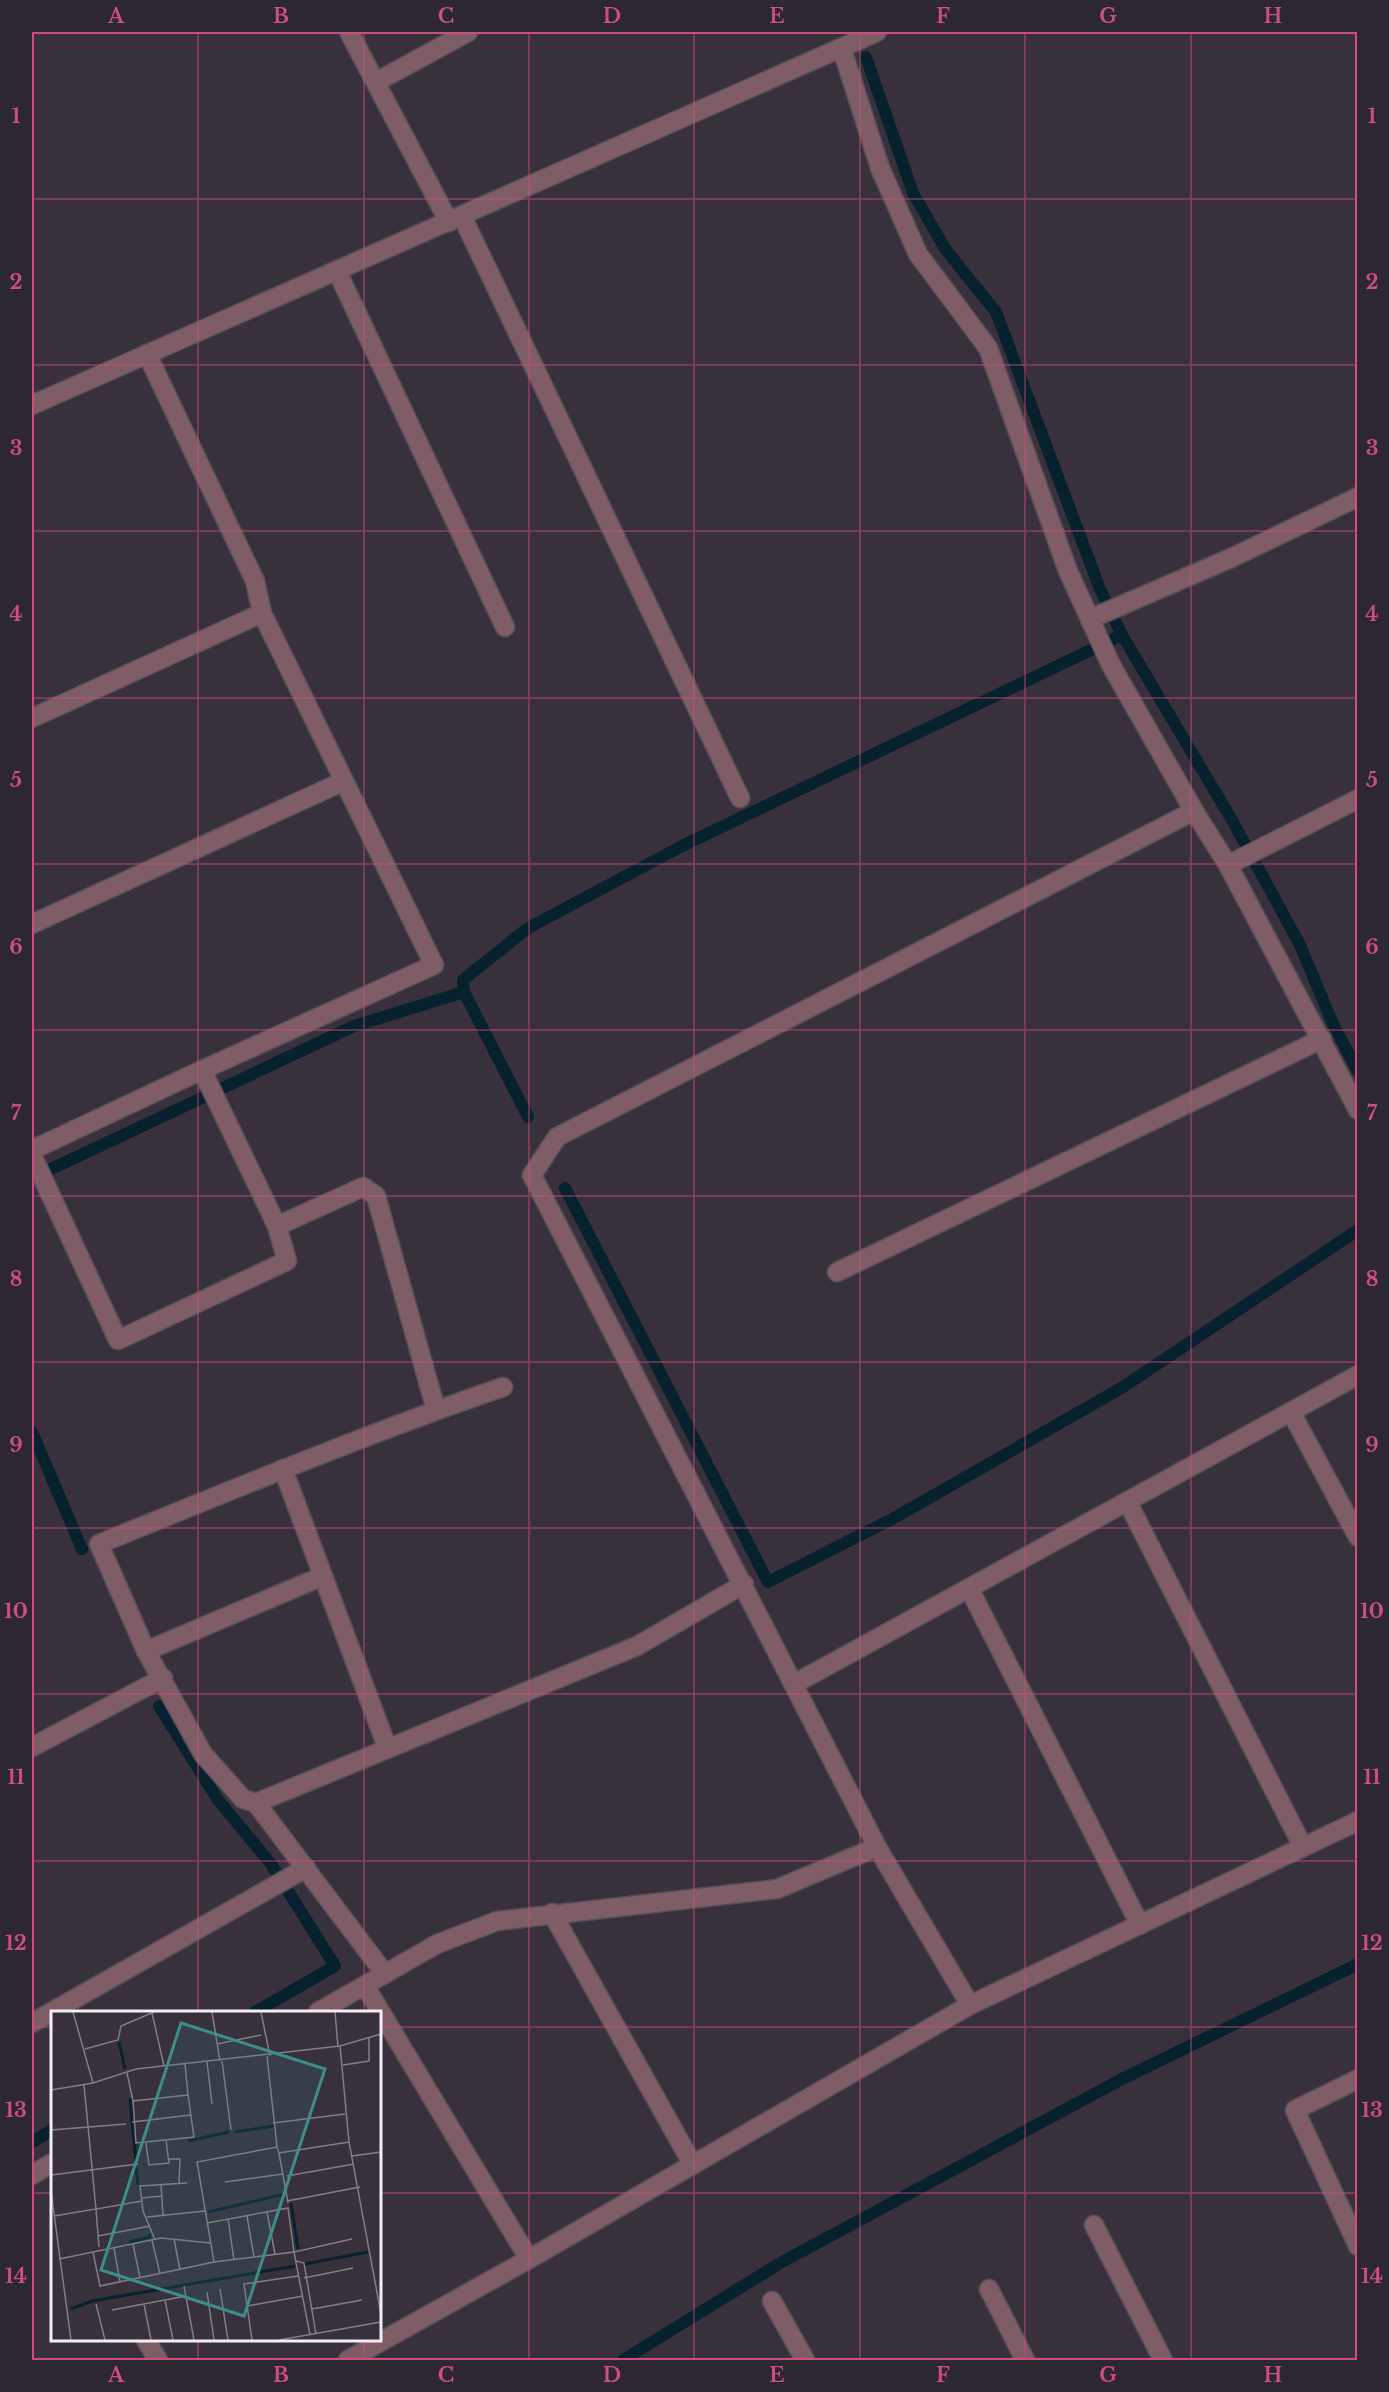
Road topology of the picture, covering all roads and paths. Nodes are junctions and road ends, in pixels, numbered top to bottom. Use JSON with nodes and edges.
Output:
{"nodes":[{"id":1,"x":349,"y":32,"type":"edge"},
{"id":2,"x":468,"y":32,"type":"edge"},
{"id":3,"x":871,"y":33,"type":"edge"},
{"id":4,"x":842,"y":49,"type":"junction"},
{"id":5,"x":376,"y":82,"type":"junction"},
{"id":6,"x":456,"y":219,"type":"junction"},
{"id":7,"x":337,"y":271,"type":"junction"},
{"id":8,"x":147,"y":354,"type":"junction"},
{"id":9,"x":32,"y":405,"type":"edge"},
{"id":10,"x":1358,"y":497,"type":"edge"},
{"id":11,"x":262,"y":613,"type":"junction"},
{"id":12,"x":505,"y":627,"type":"dead end"},
{"id":13,"x":1098,"y":630,"type":"junction"},
{"id":14,"x":32,"y":718,"type":"edge"},
{"id":15,"x":344,"y":781,"type":"junction"},
{"id":16,"x":740,"y":798,"type":"dead end"},
{"id":17,"x":1358,"y":799,"type":"edge"},
{"id":18,"x":1194,"y":811,"type":"junction"},
{"id":19,"x":1234,"y":862,"type":"junction"},
{"id":20,"x":32,"y":924,"type":"edge"},
{"id":21,"x":1322,"y":1039,"type":"junction"},
{"id":22,"x":205,"y":1077,"type":"junction"},
{"id":23,"x":1358,"y":1110,"type":"edge"},
{"id":24,"x":36,"y":1163,"type":"edge"},
{"id":25,"x":277,"y":1226,"type":"junction"},
{"id":26,"x":837,"y":1272,"type":"dead end"},
{"id":27,"x":1358,"y":1375,"type":"edge"},
{"id":28,"x":502,"y":1387,"type":"dead end"},
{"id":29,"x":436,"y":1410,"type":"junction"},
{"id":30,"x":1291,"y":1412,"type":"junction"},
{"id":31,"x":283,"y":1469,"type":"junction"},
{"id":32,"x":1127,"y":1501,"type":"junction"},
{"id":33,"x":1358,"y":1537,"type":"edge"},
{"id":34,"x":323,"y":1576,"type":"junction"},
{"id":35,"x":744,"y":1584,"type":"junction"},
{"id":36,"x":969,"y":1588,"type":"junction"},
{"id":37,"x":146,"y":1651,"type":"junction"},
{"id":38,"x":162,"y":1678,"type":"junction"},
{"id":39,"x":794,"y":1684,"type":"junction"},
{"id":40,"x":32,"y":1747,"type":"edge"},
{"id":41,"x":387,"y":1747,"type":"junction"},
{"id":42,"x":256,"y":1803,"type":"junction"},
{"id":43,"x":1358,"y":1821,"type":"edge"},
{"id":44,"x":877,"y":1847,"type":"junction"},
{"id":45,"x":1303,"y":1847,"type":"junction"},
{"id":46,"x":306,"y":1868,"type":"junction"},
{"id":47,"x":552,"y":1913,"type":"junction"},
{"id":48,"x":1140,"y":1925,"type":"junction"},
{"id":49,"x":385,"y":1974,"type":"junction"},
{"id":50,"x":365,"y":1986,"type":"junction"},
{"id":51,"x":970,"y":2005,"type":"junction"},
{"id":52,"x":55,"y":2011,"type":"edge"},
{"id":53,"x":321,"y":2011,"type":"edge"},
{"id":54,"x":380,"y":2011,"type":"edge"},
{"id":55,"x":51,"y":2013,"type":"edge"},
{"id":56,"x":381,"y":2013,"type":"edge"},
{"id":57,"x":32,"y":2024,"type":"edge"},
{"id":58,"x":1358,"y":2079,"type":"edge"},
{"id":59,"x":693,"y":2165,"type":"junction"},
{"id":60,"x":51,"y":2166,"type":"edge"},
{"id":61,"x":32,"y":2175,"type":"edge"},
{"id":62,"x":1094,"y":2225,"type":"dead end"},
{"id":63,"x":1358,"y":2246,"type":"edge"},
{"id":64,"x":529,"y":2259,"type":"junction"},
{"id":65,"x":989,"y":2289,"type":"dead end"},
{"id":66,"x":772,"y":2301,"type":"dead end"},
{"id":67,"x":381,"y":2336,"type":"edge"},
{"id":68,"x":147,"y":2341,"type":"edge"},
{"id":69,"x":363,"y":2345,"type":"edge"},
{"id":70,"x":158,"y":2361,"type":"edge"},
{"id":71,"x":348,"y":2361,"type":"edge"},
{"id":72,"x":805,"y":2361,"type":"edge"},
{"id":73,"x":1025,"y":2361,"type":"edge"},
{"id":74,"x":1163,"y":2361,"type":"edge"}],
"edges":[{"from":1,"to":5,"type":"street"},
{"from":2,"to":5,"type":"street"},
{"from":3,"to":4,"type":"street"},
{"from":4,"to":6,"type":"street"},
{"from":4,"to":13,"type":"street"},
{"from":5,"to":6,"type":"street"},
{"from":6,"to":7,"type":"street"},
{"from":6,"to":16,"type":"street"},
{"from":7,"to":8,"type":"street"},
{"from":7,"to":12,"type":"street"},
{"from":8,"to":9,"type":"street"},
{"from":8,"to":11,"type":"street"},
{"from":10,"to":13,"type":"street"},
{"from":11,"to":14,"type":"street"},
{"from":11,"to":15,"type":"street"},
{"from":13,"to":18,"type":"street"},
{"from":15,"to":20,"type":"street"},
{"from":15,"to":22,"type":"street"},
{"from":17,"to":19,"type":"street"},
{"from":18,"to":19,"type":"street"},
{"from":18,"to":35,"type":"street"},
{"from":19,"to":21,"type":"street"},
{"from":21,"to":23,"type":"street"},
{"from":21,"to":26,"type":"street"},
{"from":22,"to":24,"type":"street"},
{"from":22,"to":25,"type":"street"},
{"from":24,"to":25,"type":"street"},
{"from":25,"to":29,"type":"street"},
{"from":27,"to":30,"type":"street"},
{"from":28,"to":29,"type":"street"},
{"from":29,"to":31,"type":"street"},
{"from":30,"to":32,"type":"street"},
{"from":30,"to":33,"type":"street"},
{"from":31,"to":34,"type":"street"},
{"from":31,"to":37,"type":"street"},
{"from":32,"to":36,"type":"street"},
{"from":32,"to":45,"type":"street"},
{"from":34,"to":37,"type":"street"},
{"from":34,"to":41,"type":"street"},
{"from":35,"to":39,"type":"street"},
{"from":35,"to":41,"type":"street"},
{"from":36,"to":39,"type":"street"},
{"from":36,"to":48,"type":"street"},
{"from":37,"to":38,"type":"street"},
{"from":38,"to":40,"type":"street"},
{"from":38,"to":42,"type":"street"},
{"from":39,"to":44,"type":"street"},
{"from":41,"to":42,"type":"street"},
{"from":42,"to":46,"type":"street"},
{"from":43,"to":45,"type":"street"},
{"from":44,"to":47,"type":"street"},
{"from":44,"to":51,"type":"street"},
{"from":45,"to":48,"type":"street"},
{"from":46,"to":49,"type":"street"},
{"from":46,"to":52,"type":"street"},
{"from":47,"to":49,"type":"street"},
{"from":47,"to":59,"type":"street"},
{"from":48,"to":51,"type":"street"},
{"from":49,"to":50,"type":"street"},
{"from":50,"to":53,"type":"street"},
{"from":50,"to":54,"type":"street"},
{"from":51,"to":59,"type":"street"},
{"from":55,"to":57,"type":"street"},
{"from":56,"to":64,"type":"street"},
{"from":58,"to":63,"type":"street"},
{"from":59,"to":64,"type":"street"},
{"from":60,"to":61,"type":"street"},
{"from":62,"to":74,"type":"street"},
{"from":64,"to":67,"type":"street"},
{"from":65,"to":73,"type":"street"},
{"from":66,"to":72,"type":"street"},
{"from":68,"to":70,"type":"street"},
{"from":69,"to":71,"type":"street"}]}
